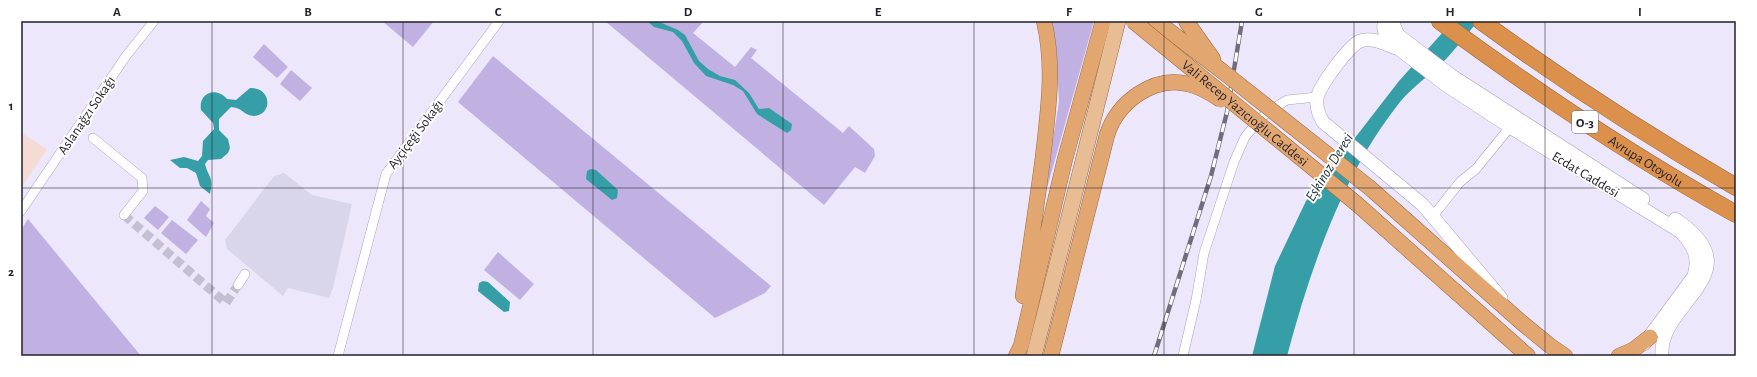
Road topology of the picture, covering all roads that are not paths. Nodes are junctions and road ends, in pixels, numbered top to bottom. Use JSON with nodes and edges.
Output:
{"nodes":[{"id":1,"x":154,"y":21,"type":"edge"},
{"id":2,"x":499,"y":21,"type":"edge"},
{"id":3,"x":1044,"y":21,"type":"edge"},
{"id":4,"x":1103,"y":21,"type":"edge"},
{"id":5,"x":1118,"y":21,"type":"edge"},
{"id":6,"x":1133,"y":21,"type":"edge"},
{"id":7,"x":1156,"y":21,"type":"edge"},
{"id":8,"x":1186,"y":21,"type":"edge"},
{"id":9,"x":1384,"y":21,"type":"edge"},
{"id":10,"x":1392,"y":21,"type":"edge"},
{"id":11,"x":1440,"y":21,"type":"edge"},
{"id":12,"x":1480,"y":21,"type":"edge"},
{"id":13,"x":1406,"y":50,"type":"junction"},
{"id":14,"x":1222,"y":71,"type":"junction"},
{"id":15,"x":1449,"y":80,"type":"junction"},
{"id":16,"x":1317,"y":97,"type":"junction"},
{"id":17,"x":1252,"y":120,"type":"junction"},
{"id":18,"x":1510,"y":127,"type":"junction"},
{"id":19,"x":93,"y":138,"type":"dead end"},
{"id":20,"x":1736,"y":187,"type":"edge"},
{"id":21,"x":21,"y":211,"type":"edge"},
{"id":22,"x":1736,"y":214,"type":"edge"},
{"id":23,"x":124,"y":215,"type":"dead end"},
{"id":24,"x":1433,"y":216,"type":"junction"},
{"id":25,"x":245,"y":274,"type":"dead end"},
{"id":26,"x":238,"y":285,"type":"tunnel mouth"},
{"id":27,"x":1521,"y":322,"type":"junction"},
{"id":28,"x":1650,"y":338,"type":"junction"},
{"id":29,"x":338,"y":356,"type":"edge"},
{"id":30,"x":1013,"y":356,"type":"edge"},
{"id":31,"x":1016,"y":356,"type":"edge"},
{"id":32,"x":1034,"y":356,"type":"edge"},
{"id":33,"x":1051,"y":356,"type":"edge"},
{"id":34,"x":1183,"y":356,"type":"edge"},
{"id":35,"x":1528,"y":356,"type":"edge"},
{"id":36,"x":1565,"y":356,"type":"edge"},
{"id":37,"x":1619,"y":356,"type":"edge"},
{"id":38,"x":1635,"y":356,"type":"edge"},
{"id":39,"x":1662,"y":356,"type":"edge"}],
"edges":[{"from":1,"to":21,"type":"street","name":"Aslanağzı Sokağı"},
{"from":2,"to":29,"type":"street","name":"Ayçiçeği Sokağı"},
{"from":3,"to":30,"type":"highway"},
{"from":4,"to":31,"type":"highway"},
{"from":5,"to":32,"type":"main road"},
{"from":6,"to":17,"type":"highway","name":"Vali Recep Yazıcıoğlu Caddesi","bridge":true},
{"from":7,"to":14,"type":"highway","name":"Vali Recep Yazıcıoğlu Caddesi"},
{"from":8,"to":14,"type":"highway"},
{"from":9,"to":13,"type":"main road","name":"Ecdat Caddesi"},
{"from":10,"to":13,"type":"main road","name":"Ecdat Caddesi"},
{"from":11,"to":22,"type":"highway","name":"Avrupa Otoyolu","number":"O-3"},
{"from":12,"to":20,"type":"highway","name":"Avrupa Otoyolu","number":"O-3"},
{"from":13,"to":15,"type":"main road","name":"Ecdat Caddesi"},
{"from":13,"to":16,"type":"main road"},
{"from":14,"to":27,"type":"highway","name":"Vali Recep Yazıcıoğlu Caddesi","bridge":true},
{"from":15,"to":18,"type":"main road","name":"Ecdat Caddesi"},
{"from":15,"to":39,"type":"main road","name":"Ecdat Caddesi"},
{"from":16,"to":24,"type":"main road"},
{"from":16,"to":34,"type":"street"},
{"from":17,"to":33,"type":"highway","bridge":true},
{"from":17,"to":35,"type":"highway","name":"Vali Recep Yazıcıoğlu Caddesi","bridge":true},
{"from":18,"to":24,"type":"street"},
{"from":18,"to":28,"type":"main road","name":"Ecdat Caddesi"},
{"from":19,"to":23,"type":"street"},
{"from":24,"to":27,"type":"main road"},
{"from":25,"to":26,"type":"street"},
{"from":27,"to":36,"type":"highway","name":"Vali Recep Yazıcıoğlu Caddesi"},
{"from":28,"to":37,"type":"highway"},
{"from":28,"to":38,"type":"main road","name":"Ecdat Caddesi"}]}
